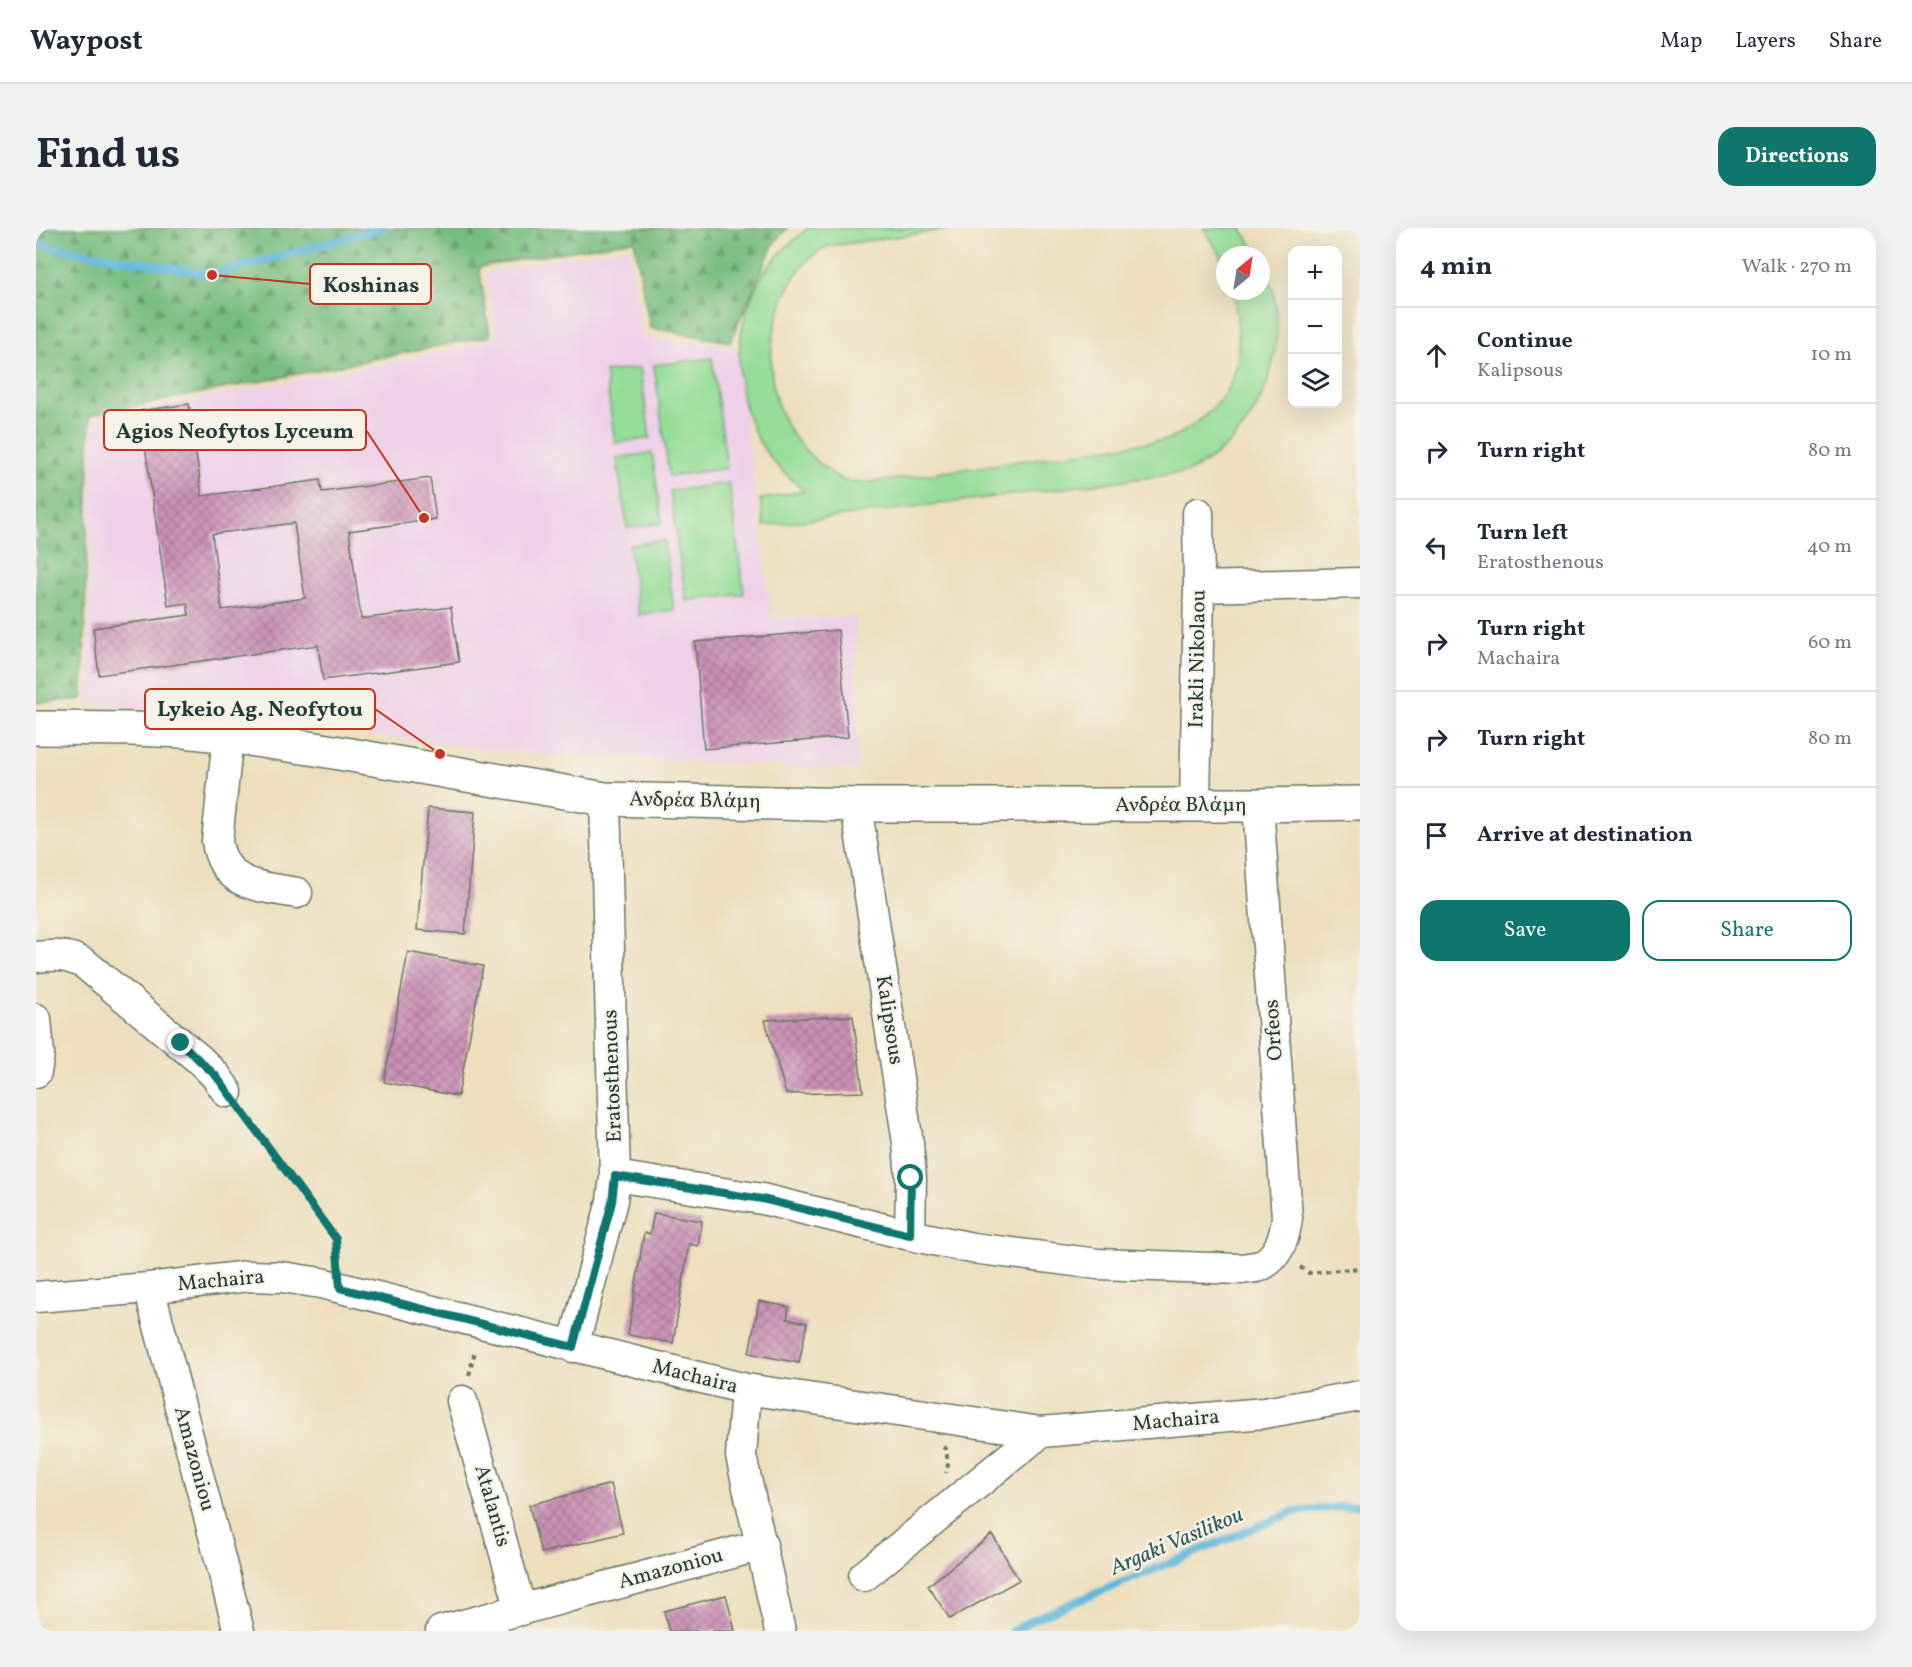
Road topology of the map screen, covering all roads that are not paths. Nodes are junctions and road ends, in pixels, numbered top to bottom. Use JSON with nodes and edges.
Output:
{"nodes":[{"id":1,"x":1198,"y":513,"type":"dead end"},
{"id":2,"x":1360,"y":584,"type":"edge"},
{"id":3,"x":1199,"y":587,"type":"junction"},
{"id":4,"x":36,"y":729,"type":"edge"},
{"id":5,"x":228,"y":736,"type":"junction"},
{"id":6,"x":605,"y":799,"type":"junction"},
{"id":7,"x":1360,"y":803,"type":"edge"},
{"id":8,"x":856,"y":805,"type":"junction"},
{"id":9,"x":1195,"y":805,"type":"junction"},
{"id":10,"x":1258,"y":805,"type":"junction"},
{"id":11,"x":297,"y":893,"type":"dead end"},
{"id":12,"x":36,"y":957,"type":"edge"},
{"id":13,"x":36,"y":1019,"type":"edge"},
{"id":14,"x":36,"y":1072,"type":"edge"},
{"id":15,"x":227,"y":1092,"type":"road end"},
{"id":16,"x":615,"y":1176,"type":"junction"},
{"id":17,"x":910,"y":1235,"type":"junction"},
{"id":18,"x":149,"y":1288,"type":"junction"},
{"id":19,"x":36,"y":1297,"type":"edge"},
{"id":20,"x":573,"y":1347,"type":"junction"},
{"id":21,"x":746,"y":1389,"type":"junction"},
{"id":22,"x":1360,"y":1396,"type":"edge"},
{"id":23,"x":462,"y":1401,"type":"road end"},
{"id":24,"x":1041,"y":1432,"type":"junction"},
{"id":25,"x":762,"y":1545,"type":"junction"},
{"id":26,"x":864,"y":1576,"type":"dead end"},
{"id":27,"x":521,"y":1610,"type":"junction"},
{"id":28,"x":239,"y":1631,"type":"edge"},
{"id":29,"x":441,"y":1631,"type":"edge"},
{"id":30,"x":780,"y":1631,"type":"edge"}],
"edges":[{"from":1,"to":3,"type":"street","name":"Irakli Nikolaou"},
{"from":2,"to":3,"type":"street"},
{"from":3,"to":9,"type":"street","name":"Irakli Nikolaou"},
{"from":4,"to":5,"type":"street","name":"Ανδρέα Βλάμη"},
{"from":5,"to":6,"type":"street","name":"Ανδρέα Βλάμη"},
{"from":5,"to":11,"type":"street"},
{"from":6,"to":8,"type":"street","name":"Ανδρέα Βλάμη"},
{"from":6,"to":16,"type":"street","name":"Eratosthenous"},
{"from":7,"to":10,"type":"street","name":"Ανδρέα Βλάμη"},
{"from":8,"to":9,"type":"street","name":"Ανδρέα Βλάμη"},
{"from":8,"to":17,"type":"street","name":"Kalipsous"},
{"from":9,"to":10,"type":"street","name":"Ανδρέα Βλάμη"},
{"from":10,"to":17,"type":"street","name":"Orfeos"},
{"from":12,"to":15,"type":"street"},
{"from":13,"to":14,"type":"street"},
{"from":16,"to":17,"type":"street"},
{"from":16,"to":20,"type":"street","name":"Eratosthenous"},
{"from":18,"to":19,"type":"street","name":"Machaira"},
{"from":18,"to":20,"type":"street","name":"Machaira"},
{"from":18,"to":28,"type":"street","name":"Amazoniou"},
{"from":20,"to":21,"type":"street","name":"Machaira"},
{"from":21,"to":24,"type":"street","name":"Machaira"},
{"from":21,"to":25,"type":"street"},
{"from":22,"to":24,"type":"street","name":"Machaira"},
{"from":23,"to":27,"type":"street","name":"Atalantis"},
{"from":24,"to":26,"type":"street"},
{"from":25,"to":27,"type":"street","name":"Amazoniou"},
{"from":25,"to":30,"type":"street"},
{"from":27,"to":29,"type":"street","name":"Amazoniou"}]}
